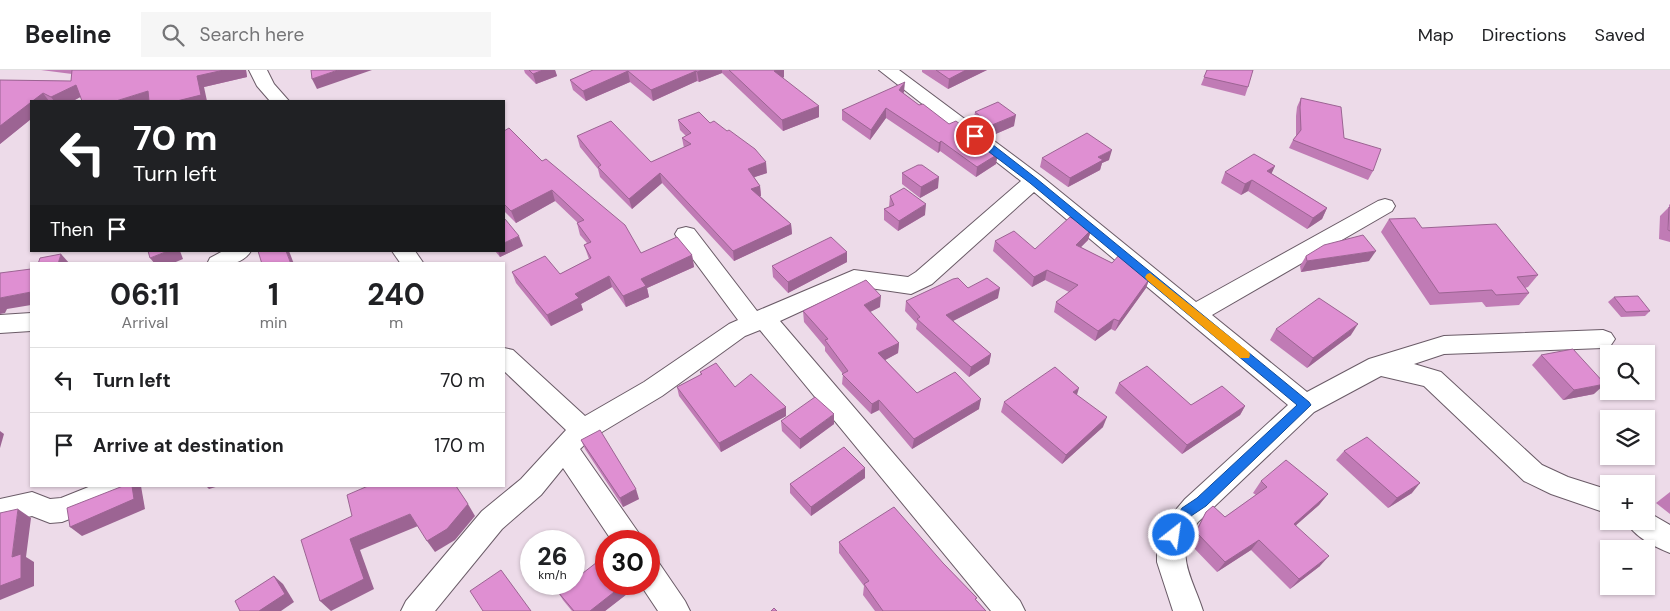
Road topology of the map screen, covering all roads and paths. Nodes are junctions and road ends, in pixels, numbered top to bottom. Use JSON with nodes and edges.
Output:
{"nodes":[{"id":1,"x":258,"y":70,"type":"edge"},
{"id":2,"x":888,"y":70,"type":"edge"},
{"id":3,"x":279,"y":100,"type":"edge"},
{"id":4,"x":1034,"y":181,"type":"junction"},
{"id":5,"x":1385,"y":206,"type":"dead end"},
{"id":6,"x":686,"y":234,"type":"dead end"},
{"id":7,"x":238,"y":252,"type":"edge"},
{"id":8,"x":404,"y":252,"type":"edge"},
{"id":9,"x":221,"y":262,"type":"edge"},
{"id":10,"x":411,"y":262,"type":"edge"},
{"id":11,"x":1195,"y":314,"type":"junction"},
{"id":12,"x":758,"y":320,"type":"junction"},
{"id":13,"x":30,"y":322,"type":"edge"},
{"id":14,"x":0,"y":324,"type":"edge"},
{"id":15,"x":1603,"y":339,"type":"dead end"},
{"id":16,"x":505,"y":358,"type":"edge"},
{"id":17,"x":1378,"y":366,"type":"junction"},
{"id":18,"x":1305,"y":405,"type":"junction"},
{"id":19,"x":573,"y":439,"type":"junction"},
{"id":20,"x":120,"y":487,"type":"edge"},
{"id":21,"x":1600,"y":499,"type":"edge"},
{"id":22,"x":0,"y":511,"type":"edge"},
{"id":23,"x":622,"y":530,"type":"edge"},
{"id":24,"x":1654,"y":530,"type":"edge"},
{"id":25,"x":1670,"y":540,"type":"edge"},
{"id":26,"x":660,"y":588,"type":"edge"},
{"id":27,"x":416,"y":611,"type":"edge"},
{"id":28,"x":675,"y":611,"type":"edge"},
{"id":29,"x":1010,"y":611,"type":"edge"},
{"id":30,"x":1188,"y":611,"type":"edge"}],
"edges":[{"from":1,"to":3,"type":"street"},
{"from":2,"to":4,"type":"street"},
{"from":4,"to":11,"type":"street"},
{"from":4,"to":12,"type":"street"},
{"from":5,"to":11,"type":"street"},
{"from":6,"to":12,"type":"street"},
{"from":7,"to":9,"type":"street"},
{"from":8,"to":10,"type":"street"},
{"from":11,"to":18,"type":"street"},
{"from":12,"to":19,"type":"street"},
{"from":12,"to":29,"type":"street"},
{"from":13,"to":14,"type":"street"},
{"from":15,"to":17,"type":"street"},
{"from":16,"to":19,"type":"street"},
{"from":17,"to":18,"type":"street"},
{"from":17,"to":21,"type":"street"},
{"from":18,"to":30,"type":"street"},
{"from":19,"to":23,"type":"street"},
{"from":19,"to":27,"type":"street"},
{"from":20,"to":22,"type":"street"},
{"from":24,"to":25,"type":"street"},
{"from":26,"to":28,"type":"street"}]}
